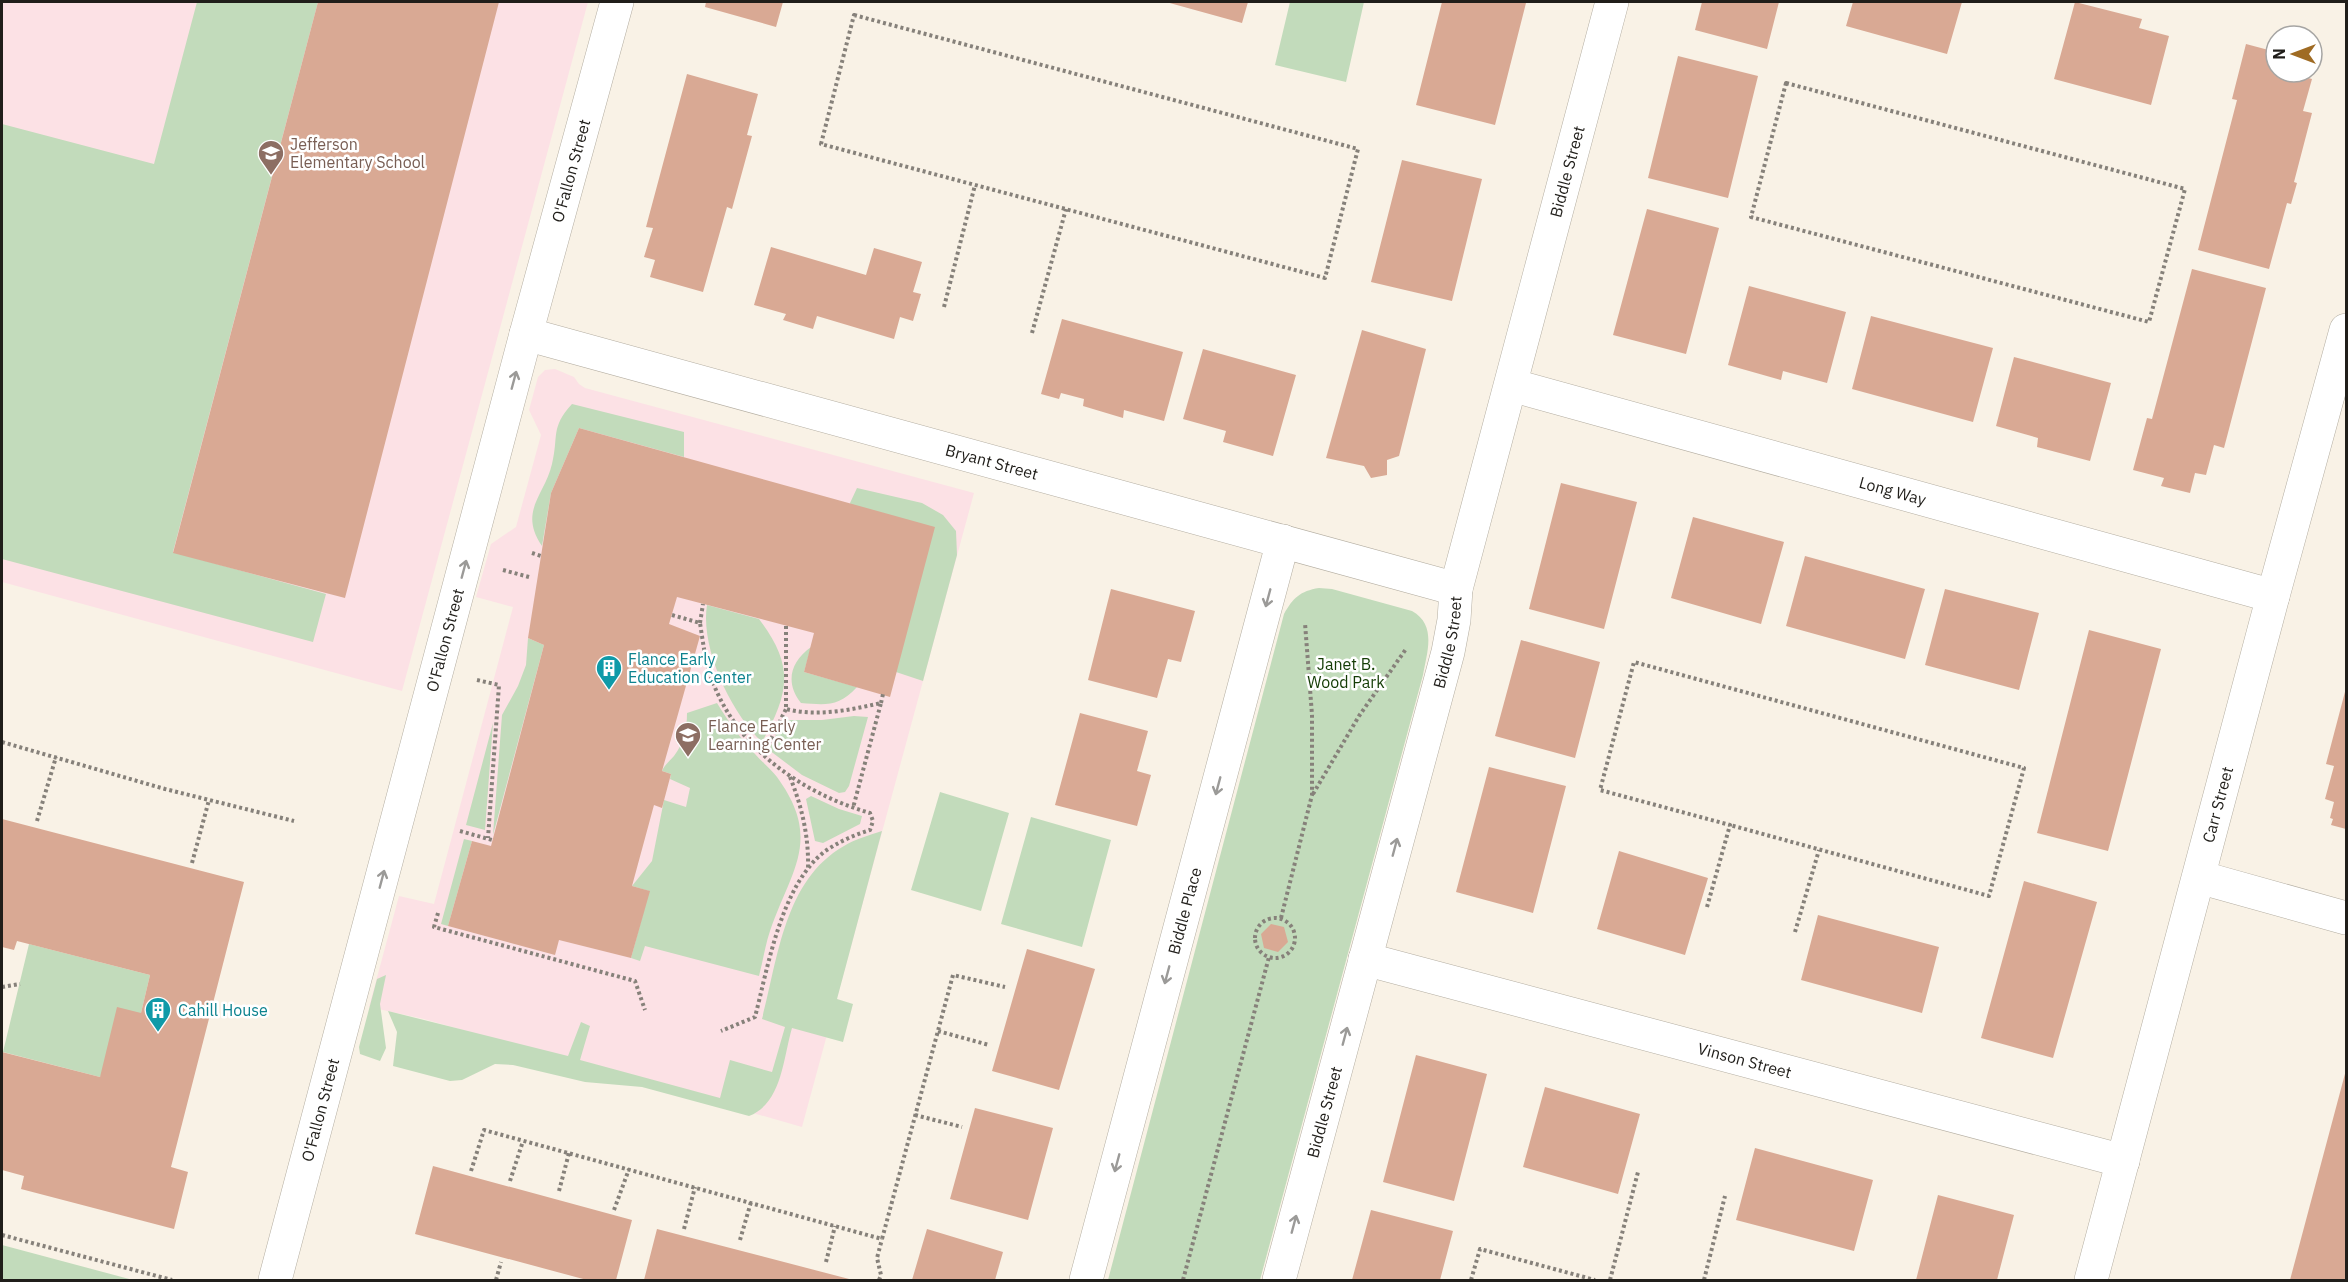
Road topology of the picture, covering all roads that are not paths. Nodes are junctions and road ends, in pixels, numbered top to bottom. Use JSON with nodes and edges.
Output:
{"nodes":[{"id":1,"x":617,"y":2,"type":"edge"},
{"id":2,"x":1612,"y":2,"type":"edge"},
{"id":3,"x":2346,"y":330,"type":"edge"},
{"id":4,"x":526,"y":334,"type":"junction"},
{"id":5,"x":1511,"y":385,"type":"junction"},
{"id":6,"x":1283,"y":541,"type":"junction"},
{"id":7,"x":1456,"y":589,"type":"junction"},
{"id":8,"x":2273,"y":596,"type":"junction"},
{"id":9,"x":2199,"y":877,"type":"junction"},
{"id":10,"x":2346,"y":918,"type":"edge"},
{"id":11,"x":1365,"y":959,"type":"junction"},
{"id":12,"x":2123,"y":1161,"type":"junction"},
{"id":13,"x":275,"y":1281,"type":"edge"},
{"id":14,"x":1086,"y":1281,"type":"edge"},
{"id":15,"x":1279,"y":1281,"type":"edge"},
{"id":16,"x":2091,"y":1281,"type":"edge"}],
"edges":[{"from":1,"to":4,"type":"street","name":"O'Fallon Street"},
{"from":2,"to":5,"type":"street","name":"Biddle Street"},
{"from":3,"to":8,"type":"street","name":"Carr Street"},
{"from":4,"to":6,"type":"street","name":"Bryant Street"},
{"from":13,"to":4,"type":"street","name":"O'Fallon Street","one_way":true},
{"from":5,"to":7,"type":"street","name":"Biddle Street"},
{"from":5,"to":8,"type":"street","name":"Long Way"},
{"from":6,"to":7,"type":"street","name":"Bryant Street"},
{"from":6,"to":14,"type":"street","name":"Biddle Place","one_way":true},
{"from":11,"to":7,"type":"street","name":"Biddle Street","one_way":true},
{"from":8,"to":9,"type":"street","name":"Carr Street"},
{"from":9,"to":10,"type":"street"},
{"from":9,"to":12,"type":"street","name":"Carr Street"},
{"from":11,"to":12,"type":"street","name":"Vinson Street"},
{"from":15,"to":11,"type":"street","name":"Biddle Street","one_way":true},
{"from":12,"to":16,"type":"street","name":"Carr Street"}]}
